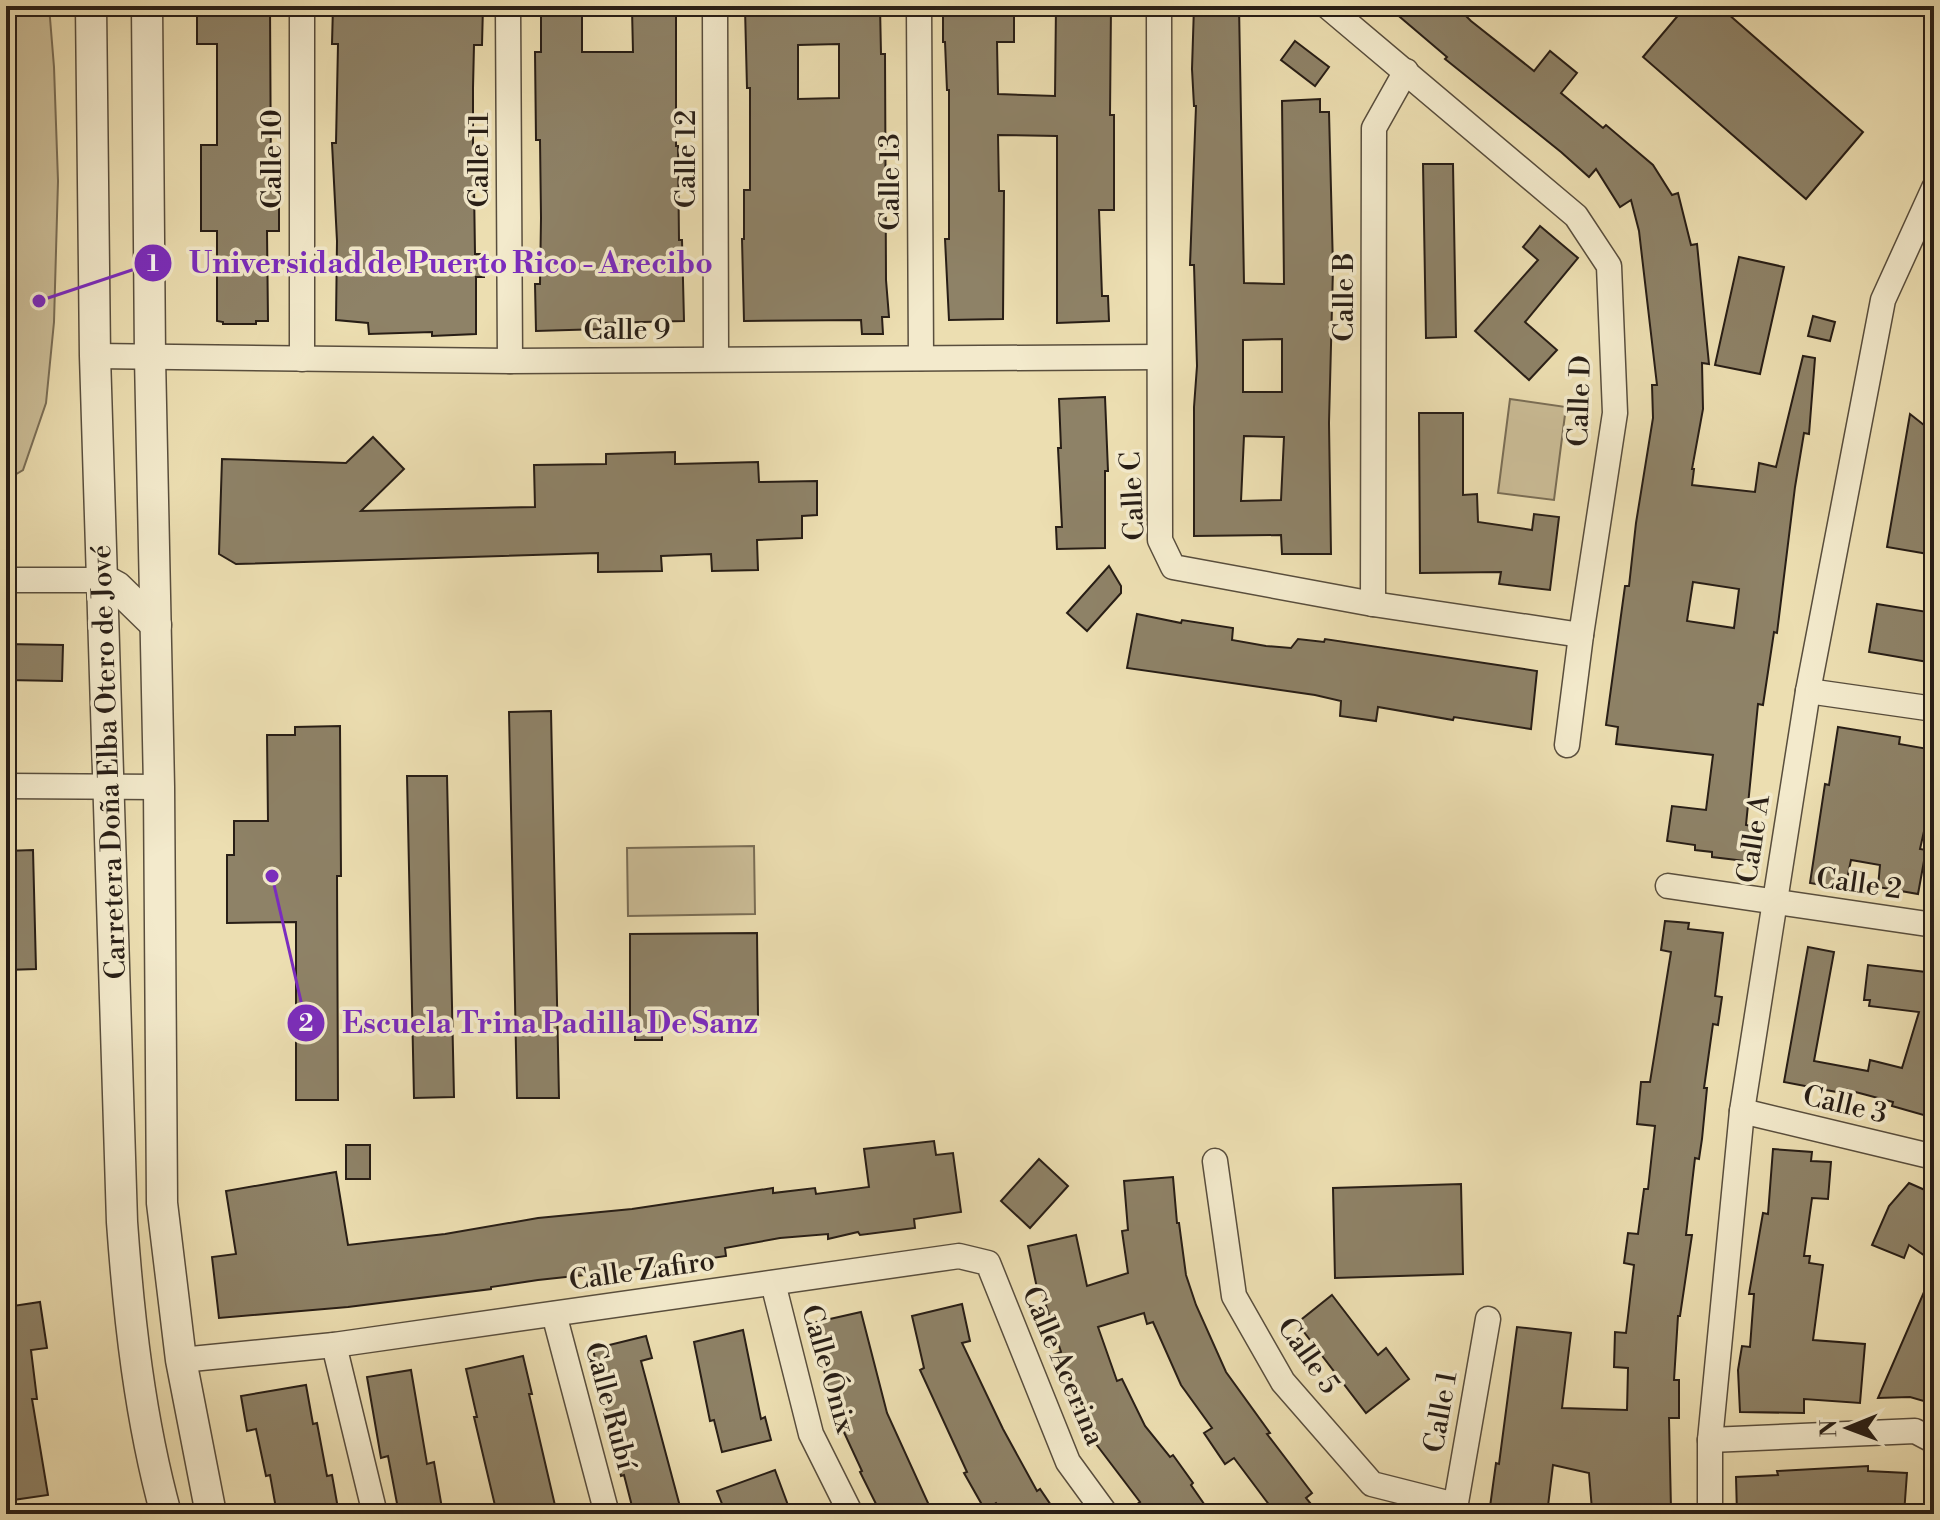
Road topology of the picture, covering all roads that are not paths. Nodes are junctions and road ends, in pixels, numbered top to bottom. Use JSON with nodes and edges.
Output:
{"nodes":[{"id":1,"x":91,"y":6,"type":"edge"},
{"id":2,"x":147,"y":6,"type":"edge"},
{"id":3,"x":302,"y":6,"type":"edge"},
{"id":4,"x":508,"y":6,"type":"edge"},
{"id":5,"x":715,"y":6,"type":"edge"},
{"id":6,"x":919,"y":6,"type":"edge"},
{"id":7,"x":1159,"y":6,"type":"edge"},
{"id":8,"x":1327,"y":6,"type":"edge"},
{"id":9,"x":1406,"y":71,"type":"junction"},
{"id":10,"x":1934,"y":188,"type":"edge"},
{"id":11,"x":95,"y":356,"type":"junction"},
{"id":12,"x":150,"y":357,"type":"junction"},
{"id":13,"x":1159,"y":357,"type":"junction"},
{"id":14,"x":921,"y":358,"type":"junction"},
{"id":15,"x":302,"y":359,"type":"junction"},
{"id":16,"x":716,"y":359,"type":"junction"},
{"id":17,"x":510,"y":361,"type":"junction"},
{"id":18,"x":6,"y":580,"type":"edge"},
{"id":19,"x":104,"y":580,"type":"junction"},
{"id":20,"x":1373,"y":604,"type":"junction"},
{"id":21,"x":156,"y":625,"type":"junction"},
{"id":22,"x":1581,"y":635,"type":"junction"},
{"id":23,"x":1808,"y":691,"type":"junction"},
{"id":24,"x":1934,"y":709,"type":"edge"},
{"id":25,"x":1567,"y":745,"type":"dead end"},
{"id":26,"x":6,"y":786,"type":"edge"},
{"id":27,"x":110,"y":787,"type":"junction"},
{"id":28,"x":159,"y":787,"type":"junction"},
{"id":29,"x":1668,"y":886,"type":"dead end"},
{"id":30,"x":1775,"y":902,"type":"junction"},
{"id":31,"x":1934,"y":925,"type":"edge"},
{"id":32,"x":1742,"y":1111,"type":"junction"},
{"id":33,"x":1934,"y":1157,"type":"edge"},
{"id":34,"x":1215,"y":1161,"type":"dead end"},
{"id":35,"x":959,"y":1256,"type":"joint"},
{"id":36,"x":773,"y":1283,"type":"junction"},
{"id":37,"x":554,"y":1314,"type":"junction"},
{"id":38,"x":1488,"y":1319,"type":"dead end"},
{"id":39,"x":334,"y":1345,"type":"junction"},
{"id":40,"x":181,"y":1360,"type":"junction"},
{"id":41,"x":1710,"y":1440,"type":"junction"},
{"id":42,"x":1934,"y":1441,"type":"edge"},
{"id":43,"x":1454,"y":1510,"type":"edge"},
{"id":44,"x":166,"y":1514,"type":"edge"},
{"id":45,"x":211,"y":1514,"type":"edge"},
{"id":46,"x":375,"y":1514,"type":"edge"},
{"id":47,"x":607,"y":1514,"type":"edge"},
{"id":48,"x":851,"y":1514,"type":"edge"},
{"id":49,"x":1106,"y":1514,"type":"edge"},
{"id":50,"x":1710,"y":1514,"type":"edge"}],
"edges":[{"from":1,"to":11,"type":"street","name":"Carretera Doña Elba Otero de Jové"},
{"from":2,"to":12,"type":"street","name":"Carretera Doña Elba Otero de Jové"},
{"from":3,"to":15,"type":"street","name":"Calle 10"},
{"from":4,"to":17,"type":"street","name":"Calle 11"},
{"from":5,"to":16,"type":"street","name":"Calle 12"},
{"from":6,"to":14,"type":"street","name":"Calle 13"},
{"from":7,"to":13,"type":"street","name":"Calle C"},
{"from":8,"to":9,"type":"street"},
{"from":9,"to":20,"type":"street","name":"Calle B"},
{"from":9,"to":22,"type":"street","name":"Calle D"},
{"from":10,"to":23,"type":"street","name":"Calle A"},
{"from":11,"to":12,"type":"street","name":"Calle 9"},
{"from":11,"to":19,"type":"street","name":"Carretera Doña Elba Otero de Jové"},
{"from":12,"to":15,"type":"street","name":"Calle 9"},
{"from":12,"to":21,"type":"street","name":"Carretera Doña Elba Otero de Jové"},
{"from":13,"to":14,"type":"street","name":"Calle 9"},
{"from":13,"to":20,"type":"street","name":"Calle C"},
{"from":14,"to":16,"type":"street","name":"Calle 9"},
{"from":15,"to":17,"type":"street","name":"Calle 9"},
{"from":16,"to":17,"type":"street","name":"Calle 9"},
{"from":18,"to":19,"type":"street"},
{"from":19,"to":21,"type":"street"},
{"from":19,"to":27,"type":"street","name":"Carretera Doña Elba Otero de Jové"},
{"from":20,"to":22,"type":"street","name":"Calle C"},
{"from":21,"to":28,"type":"street","name":"Carretera Doña Elba Otero de Jové"},
{"from":22,"to":25,"type":"street","name":"Calle D"},
{"from":23,"to":24,"type":"street"},
{"from":23,"to":30,"type":"street","name":"Calle A"},
{"from":26,"to":27,"type":"street"},
{"from":27,"to":28,"type":"street"},
{"from":27,"to":44,"type":"street","name":"Carretera Doña Elba Otero de Jové"},
{"from":28,"to":40,"type":"street","name":"Carretera Doña Elba Otero de Jové"},
{"from":29,"to":30,"type":"street","name":"Calle 2"},
{"from":30,"to":31,"type":"street","name":"Calle 2"},
{"from":30,"to":32,"type":"street","name":"Calle A"},
{"from":32,"to":33,"type":"street","name":"Calle 3"},
{"from":32,"to":41,"type":"street","name":"Calle A"},
{"from":34,"to":43,"type":"street","name":"Calle 5"},
{"from":35,"to":36,"type":"street","name":"Calle Zafiro"},
{"from":35,"to":49,"type":"street","name":"Calle Acerina"},
{"from":36,"to":37,"type":"street","name":"Calle Zafiro"},
{"from":36,"to":48,"type":"street","name":"Calle Ónix"},
{"from":37,"to":39,"type":"street","name":"Calle Zafiro"},
{"from":37,"to":47,"type":"street","name":"Calle Rubí"},
{"from":38,"to":43,"type":"street","name":"Calle 1"},
{"from":39,"to":40,"type":"street","name":"Calle Zafiro"},
{"from":39,"to":46,"type":"street"},
{"from":40,"to":45,"type":"street","name":"Carretera Doña Elba Otero de Jové"},
{"from":41,"to":42,"type":"street"},
{"from":41,"to":50,"type":"street","name":"Calle A"}]}
